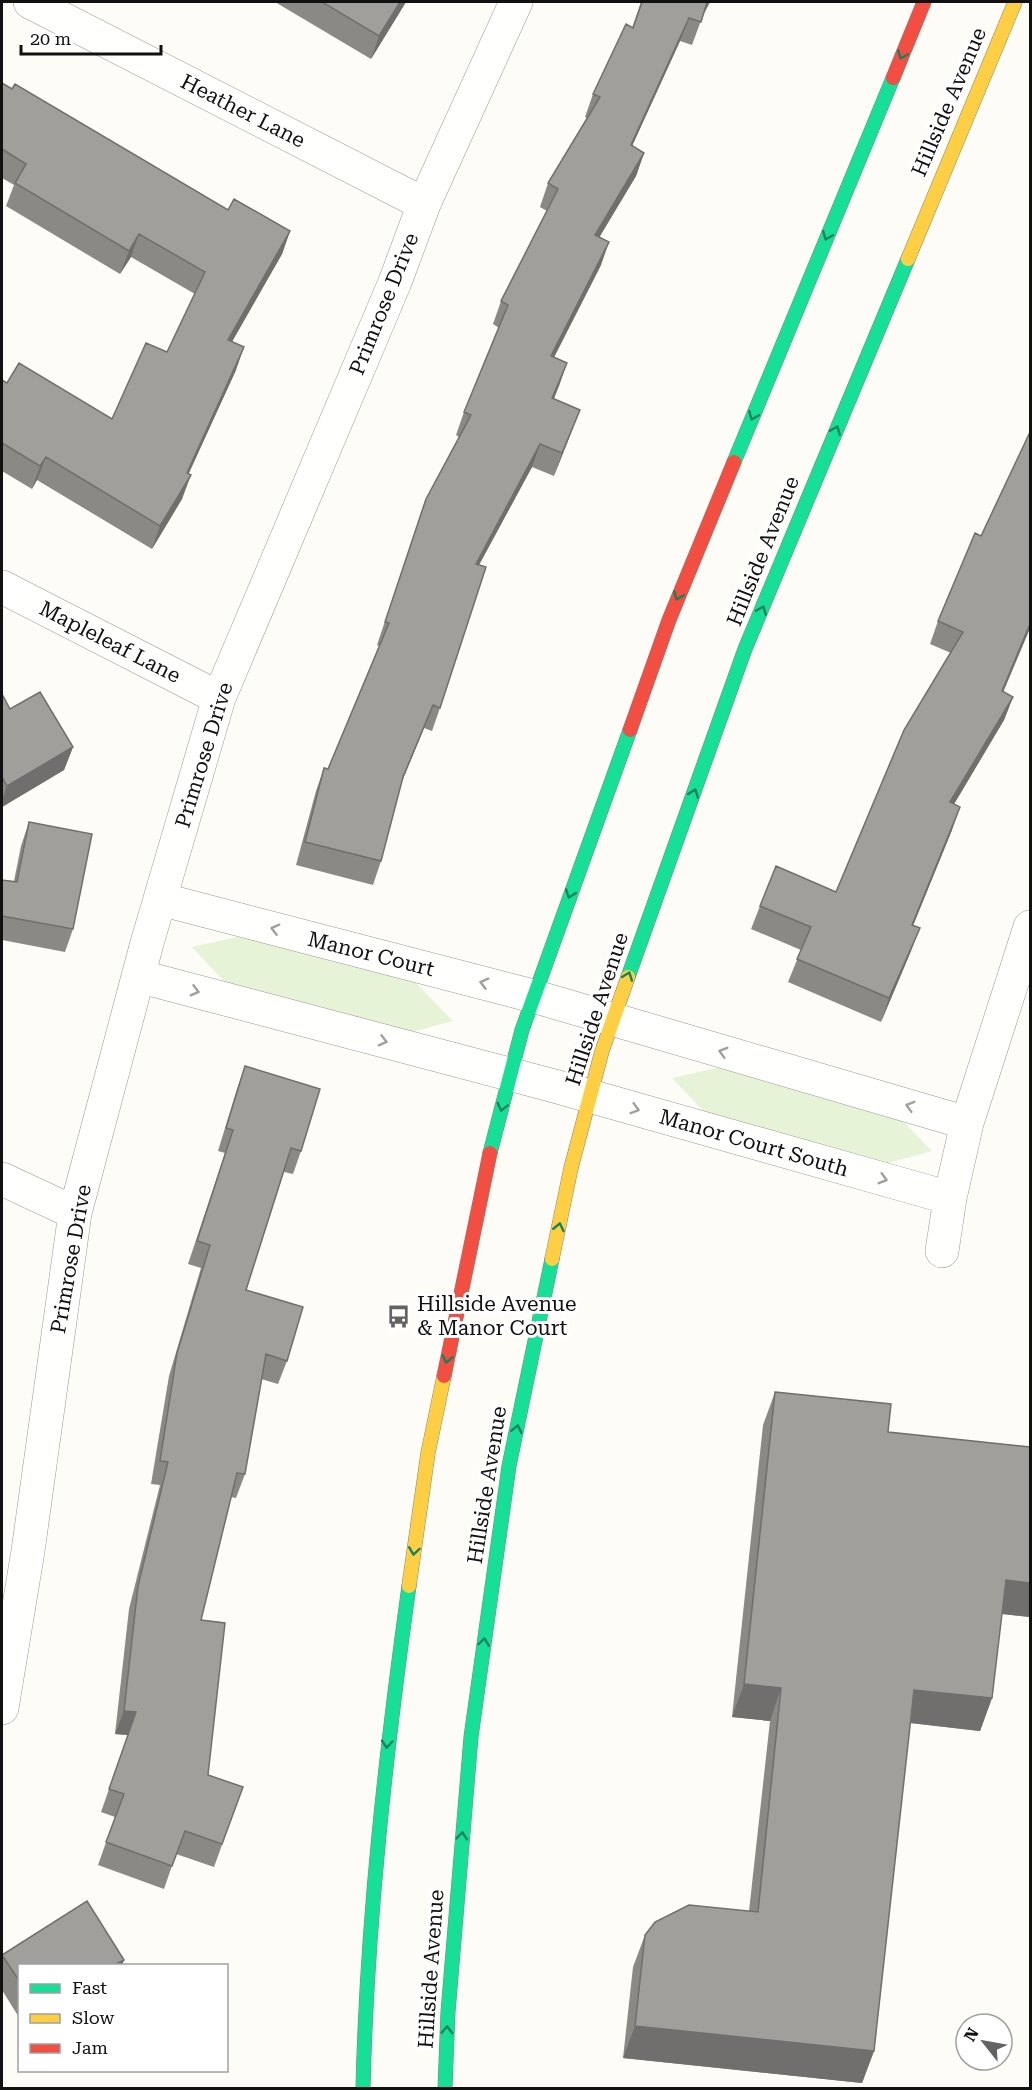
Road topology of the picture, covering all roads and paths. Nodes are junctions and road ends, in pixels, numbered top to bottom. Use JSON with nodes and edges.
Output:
{"nodes":[{"id":1,"x":30,"y":2,"type":"edge"},
{"id":2,"x":516,"y":2,"type":"edge"},
{"id":3,"x":924,"y":2,"type":"edge"},
{"id":4,"x":1015,"y":2,"type":"edge"},
{"id":5,"x":424,"y":204,"type":"junction"},
{"id":6,"x":2,"y":587,"type":"edge"},
{"id":7,"x":219,"y":698,"type":"junction"},
{"id":8,"x":160,"y":899,"type":"junction"},
{"id":9,"x":1030,"y":927,"type":"edge"},
{"id":10,"x":138,"y":976,"type":"junction"},
{"id":11,"x":533,"y":996,"type":"junction"},
{"id":12,"x":613,"y":1019,"type":"junction"},
{"id":13,"x":510,"y":1075,"type":"junction"},
{"id":14,"x":590,"y":1096,"type":"junction"},
{"id":15,"x":966,"y":1123,"type":"junction"},
{"id":16,"x":2,"y":1179,"type":"edge"},
{"id":17,"x":950,"y":1198,"type":"junction"},
{"id":18,"x":75,"y":1212,"type":"junction"},
{"id":19,"x":942,"y":1251,"type":"dead end"},
{"id":20,"x":28,"y":1551,"type":"junction"},
{"id":21,"x":2,"y":1588,"type":"edge"},
{"id":22,"x":2,"y":1708,"type":"edge"},
{"id":23,"x":363,"y":2088,"type":"edge"},
{"id":24,"x":446,"y":2088,"type":"edge"}],
"edges":[{"from":1,"to":5,"type":"street","name":"Heather Lane"},
{"from":2,"to":5,"type":"street","name":"Primrose Drive"},
{"from":3,"to":11,"type":"main road","one_way":true},
{"from":12,"to":4,"type":"main road","name":"Hillside Avenue","one_way":true},
{"from":5,"to":7,"type":"street","name":"Primrose Drive"},
{"from":6,"to":7,"type":"street","name":"Mapleleaf Lane"},
{"from":7,"to":8,"type":"street","name":"Primrose Drive"},
{"from":8,"to":10,"type":"street","name":"Primrose Drive"},
{"from":11,"to":8,"type":"street","name":"Manor Court","one_way":true},
{"from":9,"to":15,"type":"street"},
{"from":10,"to":13,"type":"street","one_way":true},
{"from":10,"to":18,"type":"street","name":"Primrose Drive"},
{"from":11,"to":12,"type":"street","name":"Manor Court"},
{"from":11,"to":13,"type":"main road"},
{"from":12,"to":14,"type":"main road","name":"Hillside Avenue"},
{"from":15,"to":12,"type":"street","one_way":true},
{"from":13,"to":14,"type":"street","name":"Manor Court South"},
{"from":13,"to":23,"type":"main road","one_way":true},
{"from":14,"to":17,"type":"street","name":"Manor Court South","one_way":true},
{"from":24,"to":14,"type":"main road","name":"Hillside Avenue","one_way":true},
{"from":15,"to":17,"type":"street"},
{"from":16,"to":18,"type":"street"},
{"from":17,"to":19,"type":"street"},
{"from":18,"to":20,"type":"street","name":"Primrose Drive"},
{"from":20,"to":21,"type":"street","name":"Primrose Drive"},
{"from":20,"to":22,"type":"street","name":"Primrose Drive"}]}
